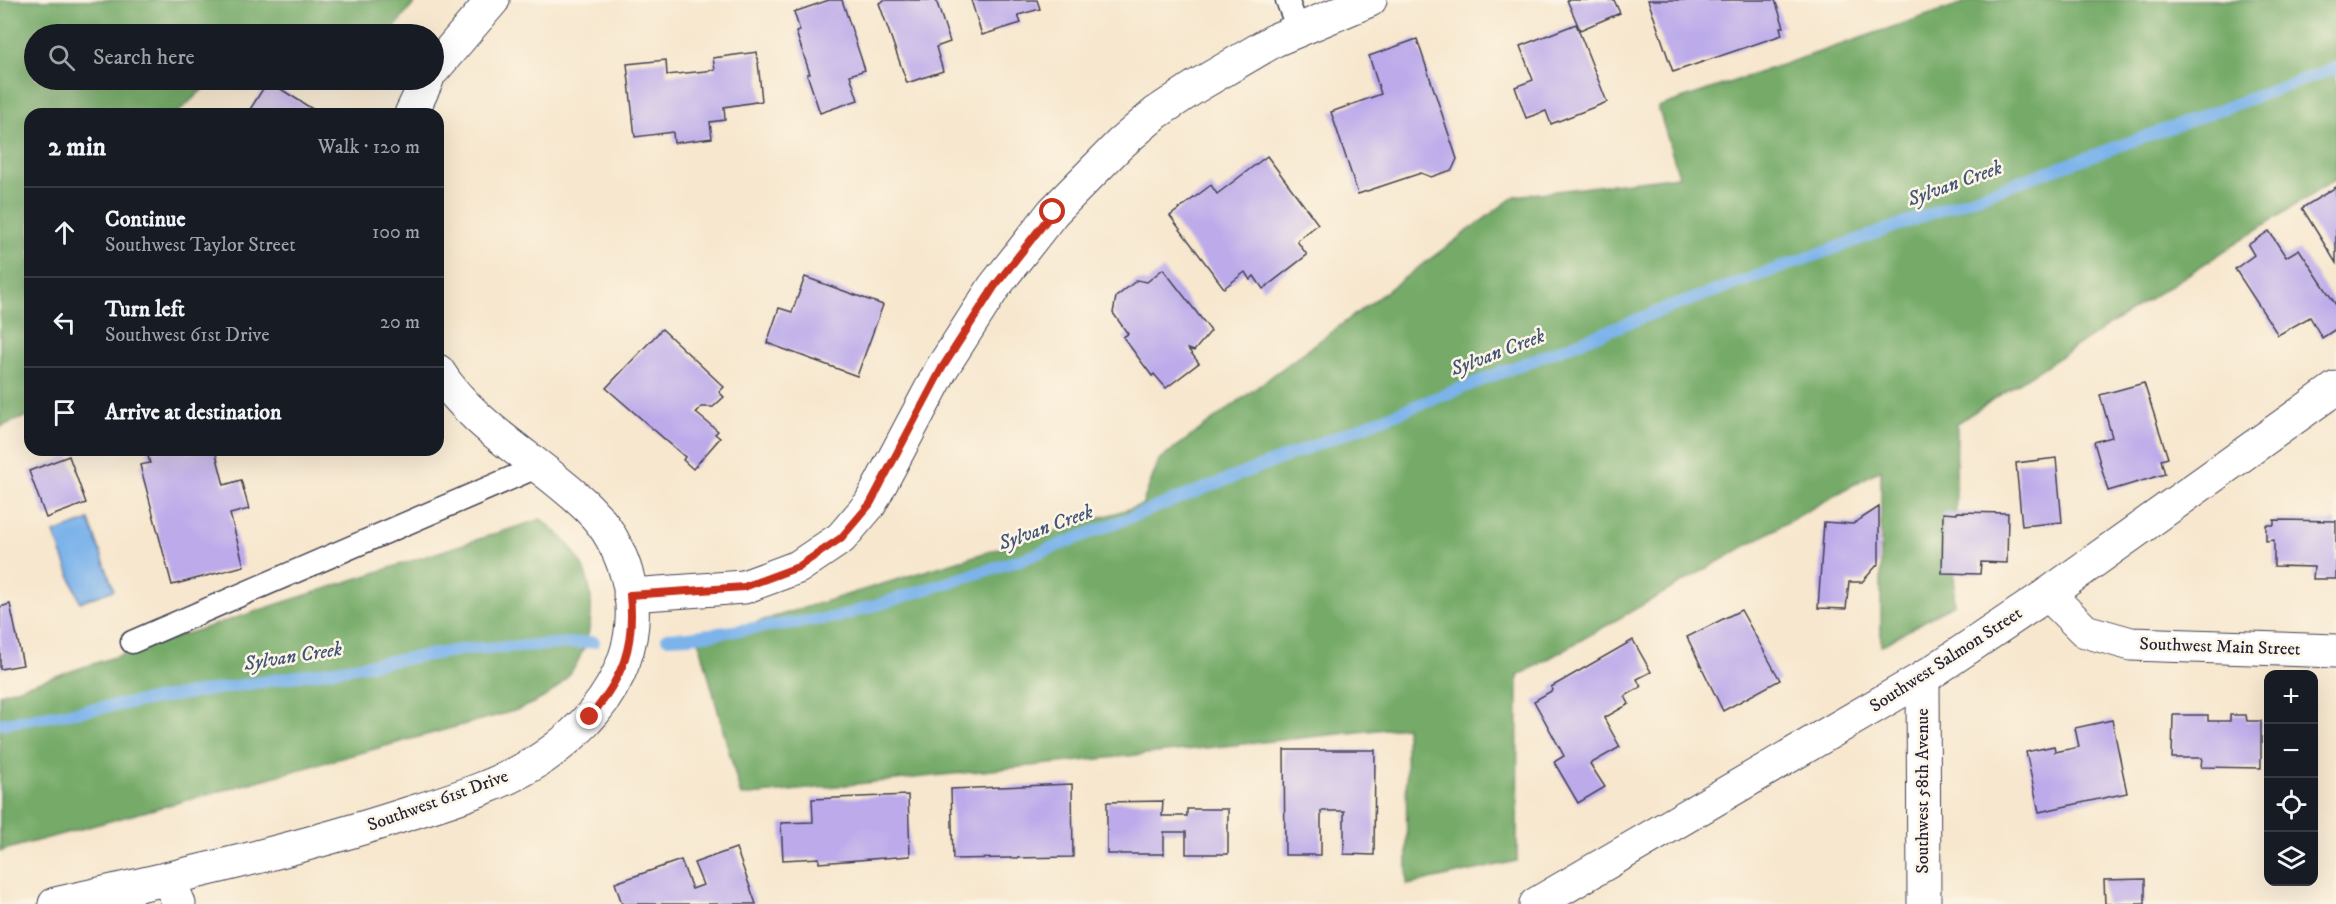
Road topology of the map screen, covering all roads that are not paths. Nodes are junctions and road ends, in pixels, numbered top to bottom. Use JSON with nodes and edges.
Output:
{"nodes":[{"id":1,"x":493,"y":0,"type":"edge"},
{"id":2,"x":1370,"y":0,"type":"edge"},
{"id":3,"x":1293,"y":15,"type":"edge"},
{"id":4,"x":444,"y":57,"type":"edge"},
{"id":5,"x":422,"y":90,"type":"edge"},
{"id":6,"x":414,"y":108,"type":"edge"},
{"id":7,"x":444,"y":379,"type":"edge"},
{"id":8,"x":2336,"y":388,"type":"edge"},
{"id":9,"x":539,"y":466,"type":"junction"},
{"id":10,"x":2048,"y":594,"type":"junction"},
{"id":11,"x":630,"y":595,"type":"junction"},
{"id":12,"x":132,"y":642,"type":"dead end"},
{"id":13,"x":2336,"y":651,"type":"edge"},
{"id":14,"x":1923,"y":678,"type":"junction"},
{"id":15,"x":174,"y":891,"type":"edge"},
{"id":16,"x":55,"y":904,"type":"edge"},
{"id":17,"x":1536,"y":904,"type":"edge"},
{"id":18,"x":1924,"y":904,"type":"edge"}],
"edges":[{"from":1,"to":4,"type":"street"},
{"from":2,"to":3,"type":"street"},
{"from":3,"to":11,"type":"street"},
{"from":5,"to":6,"type":"street"},
{"from":7,"to":9,"type":"street","name":"Southwest 61st Drive"},
{"from":8,"to":10,"type":"street","name":"Southwest Salmon Street"},
{"from":9,"to":11,"type":"street","name":"Southwest 61st Drive"},
{"from":9,"to":12,"type":"lane"},
{"from":10,"to":13,"type":"street","name":"Southwest Main Street"},
{"from":10,"to":14,"type":"street","name":"Southwest Salmon Street"},
{"from":11,"to":15,"type":"street","name":"Southwest 61st Drive"},
{"from":14,"to":17,"type":"street","name":"Southwest Salmon Street"},
{"from":14,"to":18,"type":"street","name":"Southwest 58th Avenue"},
{"from":15,"to":16,"type":"street","name":"Southwest 61st Drive"}]}
